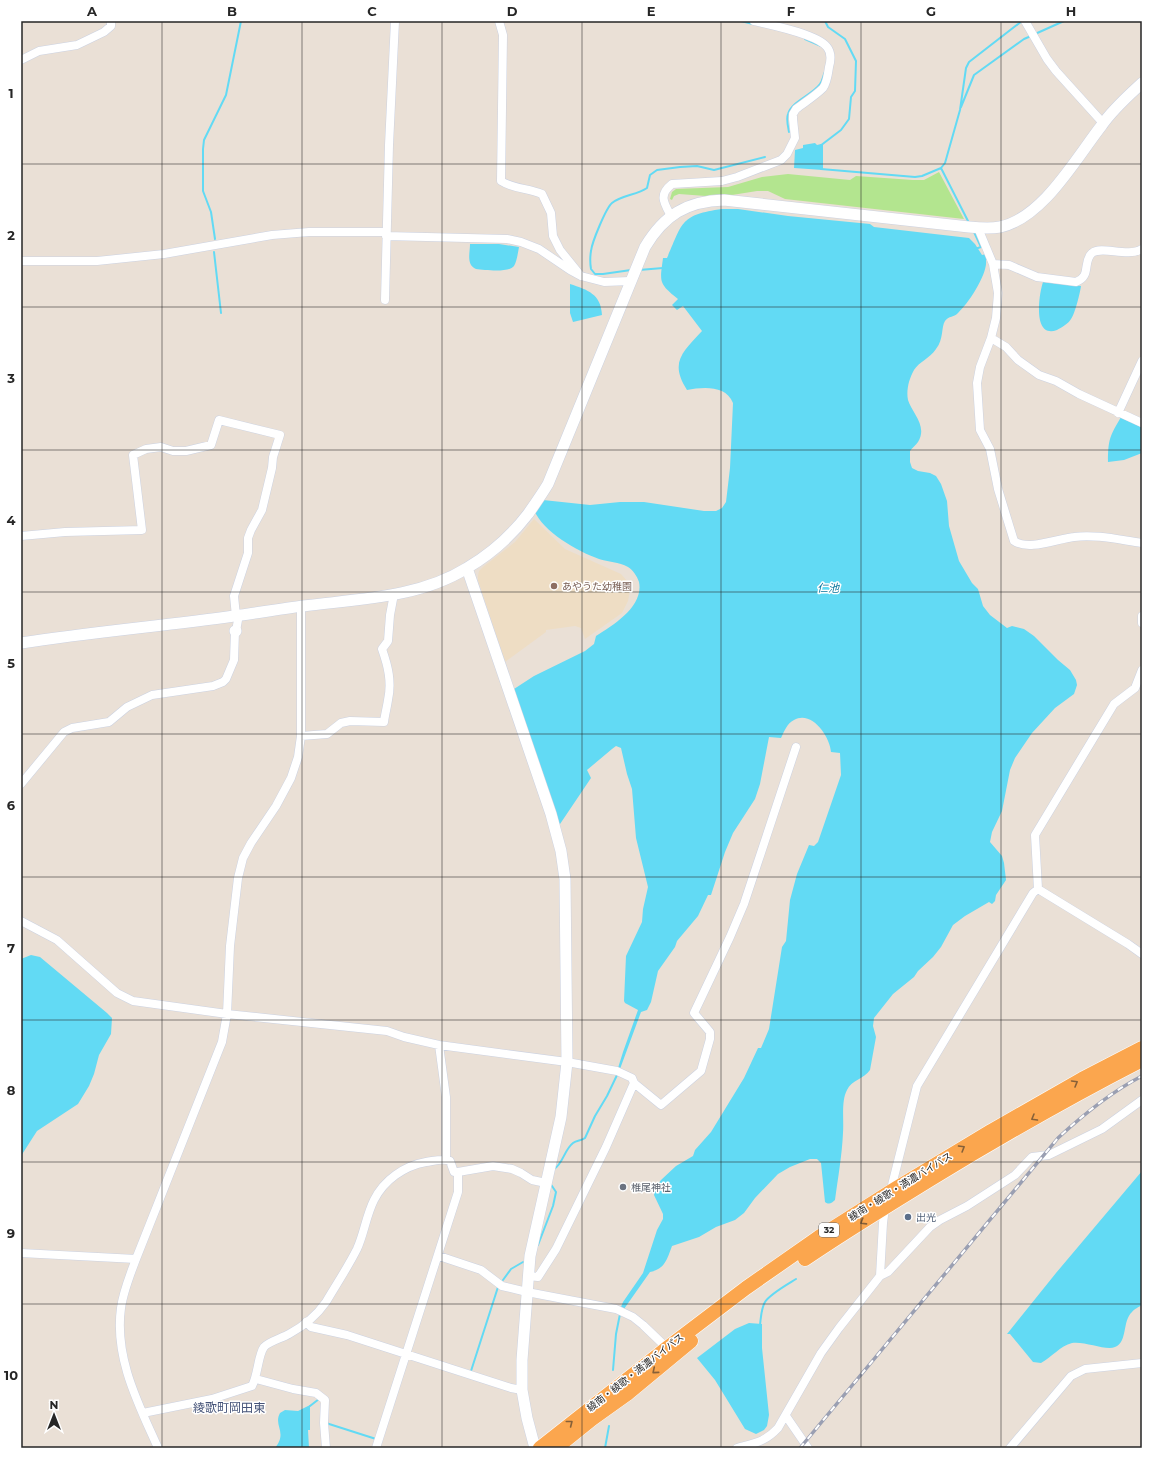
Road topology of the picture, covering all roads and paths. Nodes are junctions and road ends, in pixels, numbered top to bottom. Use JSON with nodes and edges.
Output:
{"nodes":[{"id":1,"x":111,"y":21,"type":"edge"},
{"id":2,"x":395,"y":21,"type":"edge"},
{"id":3,"x":499,"y":21,"type":"edge"},
{"id":4,"x":754,"y":21,"type":"edge"},
{"id":5,"x":1025,"y":21,"type":"edge"},
{"id":6,"x":21,"y":60,"type":"edge"},
{"id":7,"x":1142,"y":83,"type":"edge"},
{"id":8,"x":1102,"y":123,"type":"junction"},
{"id":9,"x":671,"y":216,"type":"junction"},
{"id":10,"x":974,"y":228,"type":"junction"},
{"id":11,"x":386,"y":234,"type":"junction"},
{"id":12,"x":1142,"y":248,"type":"edge"},
{"id":13,"x":21,"y":261,"type":"edge"},
{"id":14,"x":994,"y":264,"type":"junction"},
{"id":15,"x":581,"y":276,"type":"junction"},
{"id":16,"x":631,"y":278,"type":"junction"},
{"id":17,"x":385,"y":300,"type":"dead end"},
{"id":18,"x":991,"y":338,"type":"junction"},
{"id":19,"x":1142,"y":361,"type":"edge"},
{"id":20,"x":1118,"y":413,"type":"junction"},
{"id":21,"x":1142,"y":423,"type":"edge"},
{"id":22,"x":21,"y":536,"type":"edge"},
{"id":23,"x":1142,"y":543,"type":"edge"},
{"id":24,"x":467,"y":568,"type":"junction"},
{"id":25,"x":394,"y":594,"type":"junction"},
{"id":26,"x":301,"y":606,"type":"junction"},
{"id":27,"x":236,"y":616,"type":"junction"},
{"id":28,"x":1142,"y":616,"type":"edge"},
{"id":29,"x":1142,"y":623,"type":"edge"},
{"id":30,"x":21,"y":644,"type":"edge"},
{"id":31,"x":1142,"y":670,"type":"edge"},
{"id":32,"x":301,"y":736,"type":"junction"},
{"id":33,"x":796,"y":747,"type":"dead end"},
{"id":34,"x":21,"y":784,"type":"edge"},
{"id":35,"x":1038,"y":889,"type":"junction"},
{"id":36,"x":21,"y":921,"type":"edge"},
{"id":37,"x":1142,"y":954,"type":"edge"},
{"id":38,"x":228,"y":1014,"type":"junction"},
{"id":39,"x":439,"y":1045,"type":"junction"},
{"id":40,"x":1142,"y":1048,"type":"edge"},
{"id":41,"x":1142,"y":1060,"type":"edge"},
{"id":42,"x":567,"y":1062,"type":"junction"},
{"id":43,"x":634,"y":1083,"type":"junction"},
{"id":44,"x":1142,"y":1100,"type":"edge"},
{"id":45,"x":446,"y":1159,"type":"junction"},
{"id":46,"x":458,"y":1172,"type":"junction"},
{"id":47,"x":546,"y":1183,"type":"junction"},
{"id":48,"x":890,"y":1192,"type":"junction"},
{"id":49,"x":885,"y":1207,"type":"junction"},
{"id":50,"x":21,"y":1254,"type":"edge"},
{"id":51,"x":439,"y":1256,"type":"junction"},
{"id":52,"x":136,"y":1259,"type":"junction"},
{"id":53,"x":528,"y":1276,"type":"junction"},
{"id":54,"x":880,"y":1276,"type":"junction"},
{"id":55,"x":527,"y":1292,"type":"junction"},
{"id":56,"x":306,"y":1322,"type":"junction"},
{"id":57,"x":667,"y":1348,"type":"junction"},
{"id":58,"x":406,"y":1354,"type":"junction"},
{"id":59,"x":1142,"y":1363,"type":"edge"},
{"id":60,"x":256,"y":1379,"type":"junction"},
{"id":61,"x":522,"y":1390,"type":"junction"},
{"id":62,"x":143,"y":1412,"type":"junction"},
{"id":63,"x":786,"y":1416,"type":"junction"},
{"id":64,"x":156,"y":1447,"type":"edge"},
{"id":65,"x":326,"y":1448,"type":"edge"},
{"id":66,"x":376,"y":1448,"type":"edge"},
{"id":67,"x":536,"y":1448,"type":"edge"},
{"id":68,"x":540,"y":1448,"type":"edge"},
{"id":69,"x":556,"y":1448,"type":"edge"},
{"id":70,"x":737,"y":1448,"type":"edge"},
{"id":71,"x":808,"y":1448,"type":"edge"},
{"id":72,"x":1010,"y":1448,"type":"edge"}],
"edges":[{"from":1,"to":6,"type":"street"},
{"from":2,"to":11,"type":"street"},
{"from":3,"to":15,"type":"street"},
{"from":4,"to":9,"type":"street"},
{"from":5,"to":8,"type":"street"},
{"from":7,"to":8,"type":"street"},
{"from":8,"to":10,"type":"street"},
{"from":9,"to":10,"type":"street"},
{"from":9,"to":16,"type":"street"},
{"from":10,"to":14,"type":"street"},
{"from":11,"to":13,"type":"street"},
{"from":11,"to":15,"type":"street"},
{"from":11,"to":17,"type":"street"},
{"from":12,"to":14,"type":"street"},
{"from":14,"to":18,"type":"street"},
{"from":15,"to":16,"type":"street"},
{"from":16,"to":24,"type":"street"},
{"from":18,"to":20,"type":"street"},
{"from":18,"to":23,"type":"street"},
{"from":19,"to":20,"type":"street"},
{"from":20,"to":21,"type":"street"},
{"from":22,"to":27,"type":"street"},
{"from":24,"to":25,"type":"street"},
{"from":24,"to":42,"type":"street"},
{"from":25,"to":26,"type":"street"},
{"from":25,"to":32,"type":"street"},
{"from":26,"to":27,"type":"street"},
{"from":26,"to":32,"type":"street"},
{"from":27,"to":30,"type":"street"},
{"from":27,"to":34,"type":"street"},
{"from":28,"to":29,"type":"street"},
{"from":31,"to":35,"type":"street"},
{"from":32,"to":38,"type":"street"},
{"from":33,"to":43,"type":"street"},
{"from":35,"to":37,"type":"street"},
{"from":35,"to":48,"type":"street"},
{"from":36,"to":38,"type":"street"},
{"from":38,"to":39,"type":"street"},
{"from":38,"to":52,"type":"street"},
{"from":39,"to":42,"type":"street"},
{"from":39,"to":45,"type":"street"},
{"from":48,"to":40,"type":"highway","name":"綾南・綾歌・満濃バイパス","number":"32","one_way":true},
{"from":41,"to":49,"type":"highway","name":"綾南・綾歌・満濃バイパス","number":"32","one_way":true},
{"from":42,"to":43,"type":"street"},
{"from":42,"to":47,"type":"street"},
{"from":43,"to":53,"type":"street"},
{"from":44,"to":54,"type":"street"},
{"from":45,"to":46,"type":"street"},
{"from":45,"to":56,"type":"street"},
{"from":46,"to":47,"type":"street"},
{"from":46,"to":51,"type":"street"},
{"from":47,"to":53,"type":"street"},
{"from":48,"to":49,"type":"street"},
{"from":48,"to":57,"type":"highway","name":"綾南・綾歌・満濃バイパス","number":"32"},
{"from":49,"to":54,"type":"street"},
{"from":49,"to":69,"type":"highway","name":"綾南・綾歌・満濃バイパス","number":"32","one_way":true},
{"from":50,"to":52,"type":"street"},
{"from":51,"to":55,"type":"street"},
{"from":51,"to":58,"type":"street"},
{"from":52,"to":62,"type":"street"},
{"from":53,"to":55,"type":"street"},
{"from":54,"to":63,"type":"street"},
{"from":55,"to":57,"type":"street"},
{"from":55,"to":61,"type":"street"},
{"from":56,"to":58,"type":"street"},
{"from":56,"to":60,"type":"street"},
{"from":68,"to":57,"type":"highway","name":"綾南・綾歌・満濃バイパス","number":"32","one_way":true},
{"from":58,"to":61,"type":"street"},
{"from":58,"to":66,"type":"street"},
{"from":59,"to":72,"type":"street"},
{"from":60,"to":62,"type":"street"},
{"from":60,"to":65,"type":"street"},
{"from":61,"to":67,"type":"street"},
{"from":62,"to":64,"type":"street"},
{"from":63,"to":70,"type":"street"},
{"from":63,"to":71,"type":"street"}]}
